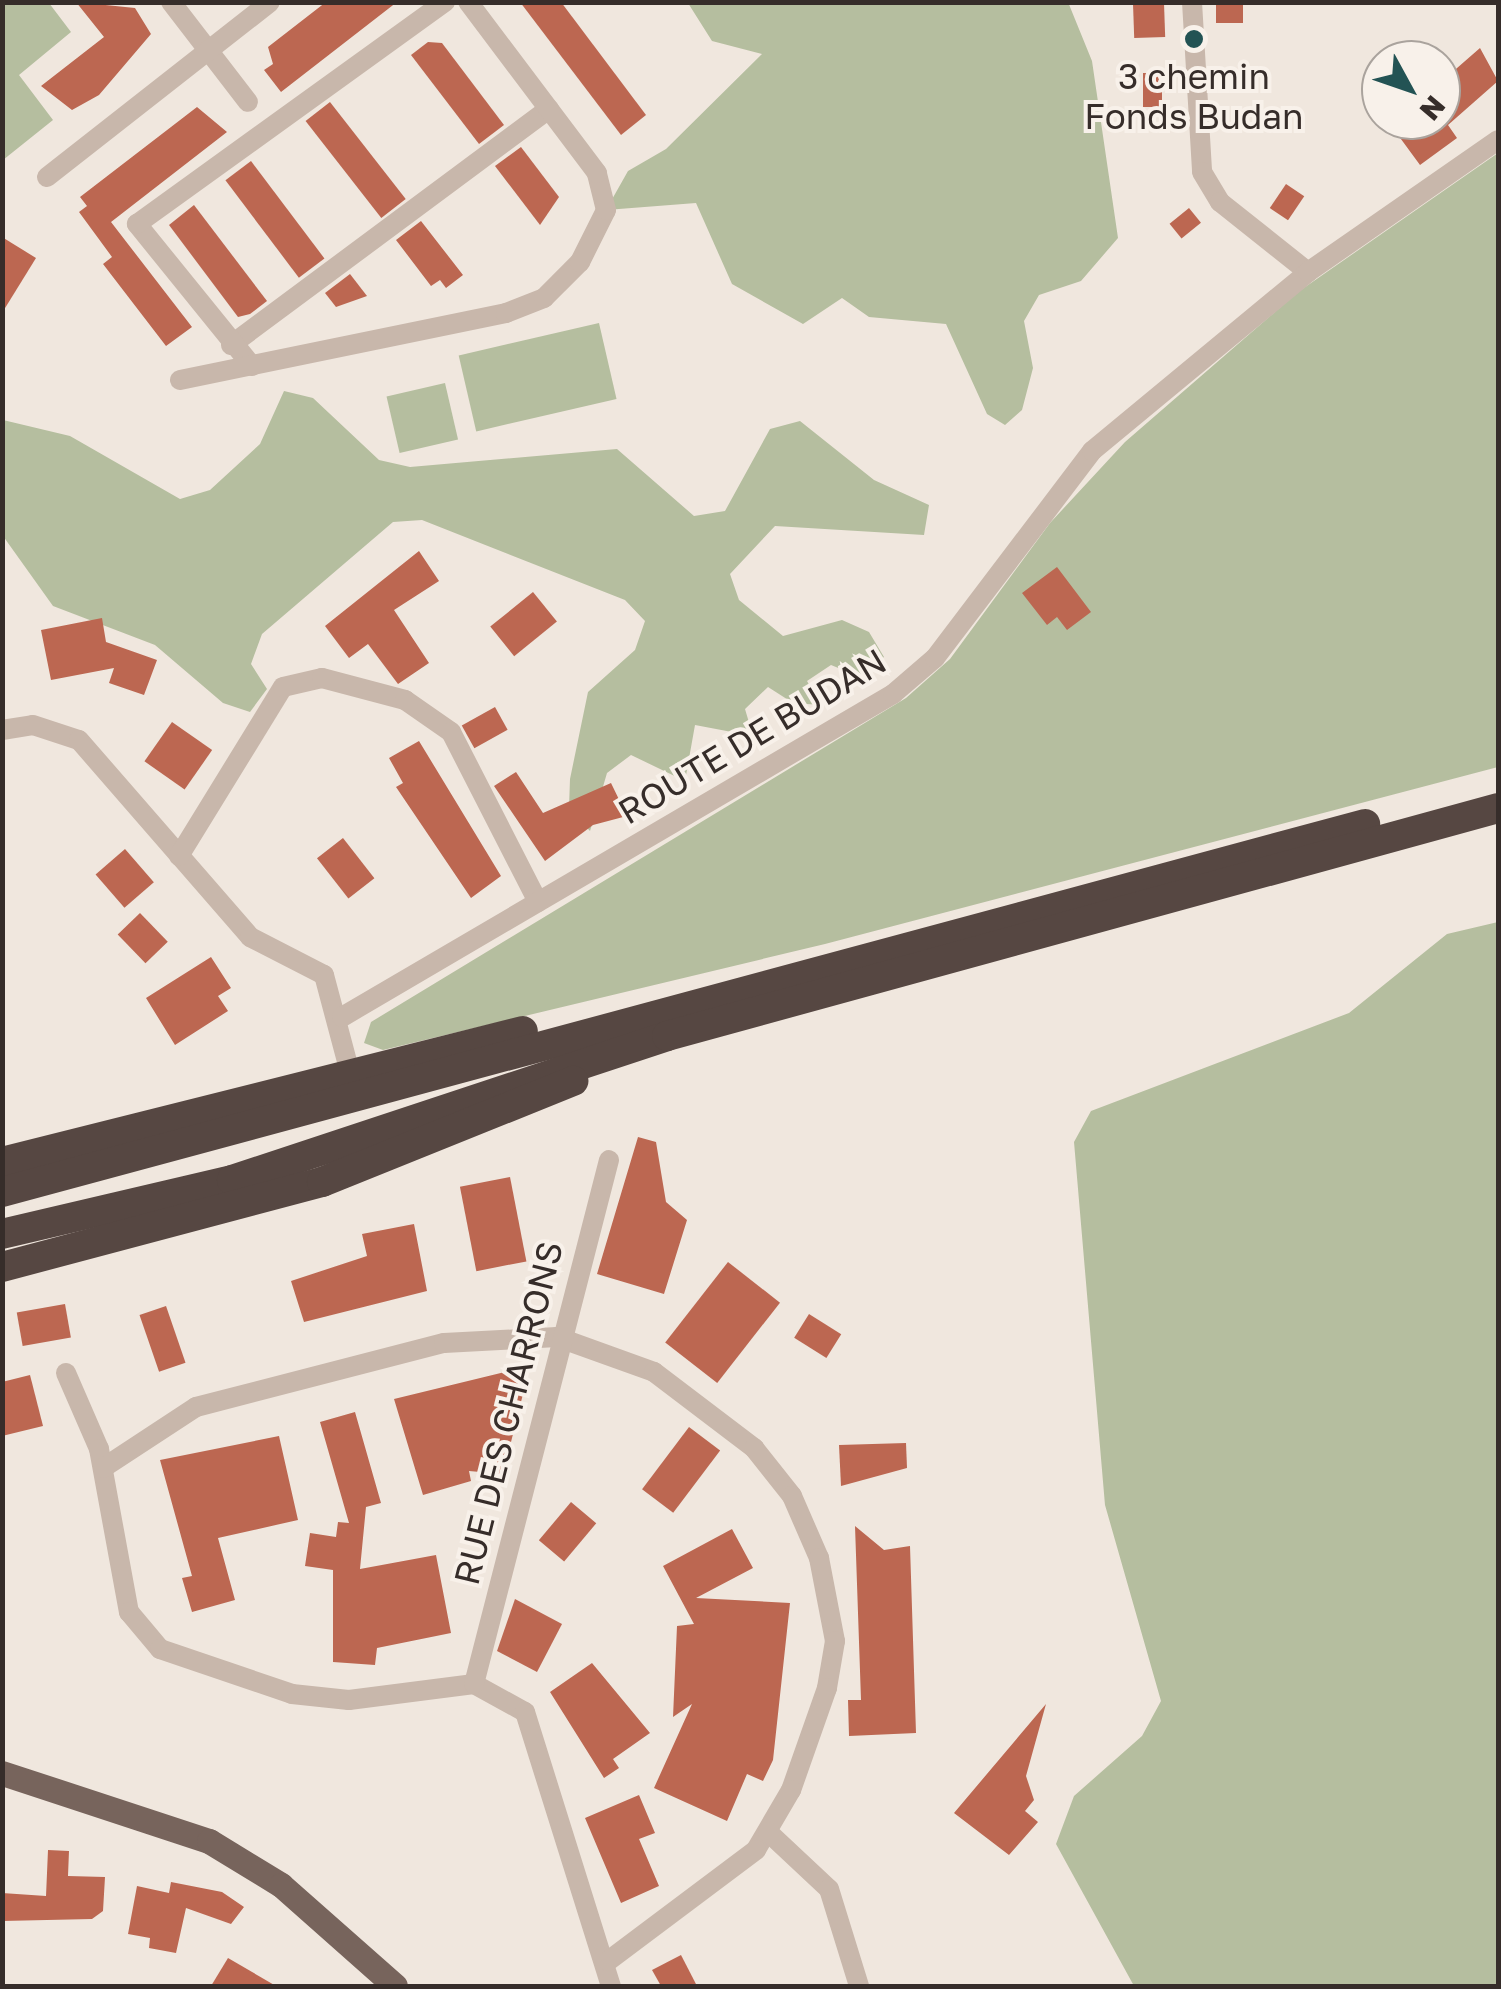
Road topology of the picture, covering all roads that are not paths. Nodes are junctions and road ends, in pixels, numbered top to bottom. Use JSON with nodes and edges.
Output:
{"nodes":[{"id":1,"x":171,"y":2,"type":"edge"},
{"id":2,"x":270,"y":2,"type":"edge"},
{"id":3,"x":445,"y":2,"type":"edge"},
{"id":4,"x":468,"y":2,"type":"edge"},
{"id":5,"x":1192,"y":2,"type":"edge"},
{"id":6,"x":208,"y":50,"type":"junction"},
{"id":7,"x":248,"y":102,"type":"dead end"},
{"id":8,"x":549,"y":109,"type":"junction"},
{"id":9,"x":1498,"y":140,"type":"edge"},
{"id":10,"x":47,"y":177,"type":"dead end"},
{"id":11,"x":1308,"y":272,"type":"junction"},
{"id":12,"x":231,"y":345,"type":"junction"},
{"id":13,"x":252,"y":366,"type":"junction"},
{"id":14,"x":180,"y":380,"type":"dead end"},
{"id":15,"x":2,"y":730,"type":"edge"},
{"id":16,"x":1498,"y":789,"type":"edge"},
{"id":17,"x":1498,"y":808,"type":"edge"},
{"id":18,"x":179,"y":856,"type":"junction"},
{"id":19,"x":538,"y":902,"type":"junction"},
{"id":20,"x":342,"y":1016,"type":"junction"},
{"id":21,"x":663,"y":1023,"type":"junction"},
{"id":22,"x":349,"y":1069,"type":"junction"},
{"id":23,"x":609,"y":1160,"type":"dead end"},
{"id":24,"x":2,"y":1162,"type":"edge"},
{"id":25,"x":2,"y":1192,"type":"edge"},
{"id":26,"x":2,"y":1234,"type":"edge"},
{"id":27,"x":2,"y":1267,"type":"edge"},
{"id":28,"x":557,"y":1337,"type":"junction"},
{"id":29,"x":66,"y":1373,"type":"dead end"},
{"id":30,"x":104,"y":1468,"type":"junction"},
{"id":31,"x":474,"y":1684,"type":"junction"},
{"id":32,"x":2,"y":1774,"type":"edge"},
{"id":33,"x":768,"y":1832,"type":"junction"},
{"id":34,"x":608,"y":1961,"type":"junction"},
{"id":35,"x":395,"y":1986,"type":"edge"},
{"id":36,"x":611,"y":1986,"type":"edge"},
{"id":37,"x":858,"y":1986,"type":"edge"}],
"edges":[{"from":1,"to":6,"type":"street"},
{"from":2,"to":6,"type":"street"},
{"from":3,"to":12,"type":"street"},
{"from":4,"to":8,"type":"street"},
{"from":5,"to":11,"type":"street"},
{"from":6,"to":7,"type":"street"},
{"from":6,"to":10,"type":"street"},
{"from":8,"to":12,"type":"street"},
{"from":8,"to":13,"type":"street"},
{"from":9,"to":11,"type":"street","name":"ROUTE DE BUDAN"},
{"from":11,"to":19,"type":"street","name":"ROUTE DE BUDAN"},
{"from":12,"to":13,"type":"street"},
{"from":13,"to":14,"type":"street"},
{"from":15,"to":18,"type":"street"},
{"from":16,"to":21,"type":"highway"},
{"from":17,"to":21,"type":"highway"},
{"from":18,"to":19,"type":"street"},
{"from":18,"to":20,"type":"street"},
{"from":19,"to":20,"type":"street","name":"ROUTE DE BUDAN"},
{"from":20,"to":22,"type":"street"},
{"from":21,"to":22,"type":"highway"},
{"from":21,"to":25,"type":"highway"},
{"from":21,"to":26,"type":"highway"},
{"from":21,"to":27,"type":"highway"},
{"from":22,"to":24,"type":"highway"},
{"from":23,"to":28,"type":"street","name":"RUE DES CHARRONS"},
{"from":28,"to":30,"type":"street"},
{"from":28,"to":31,"type":"street","name":"RUE DES CHARRONS"},
{"from":28,"to":33,"type":"street"},
{"from":29,"to":30,"type":"street"},
{"from":30,"to":31,"type":"street"},
{"from":31,"to":34,"type":"street"},
{"from":32,"to":35,"type":"main road"},
{"from":33,"to":34,"type":"street"},
{"from":33,"to":37,"type":"street"},
{"from":34,"to":36,"type":"street"}]}
